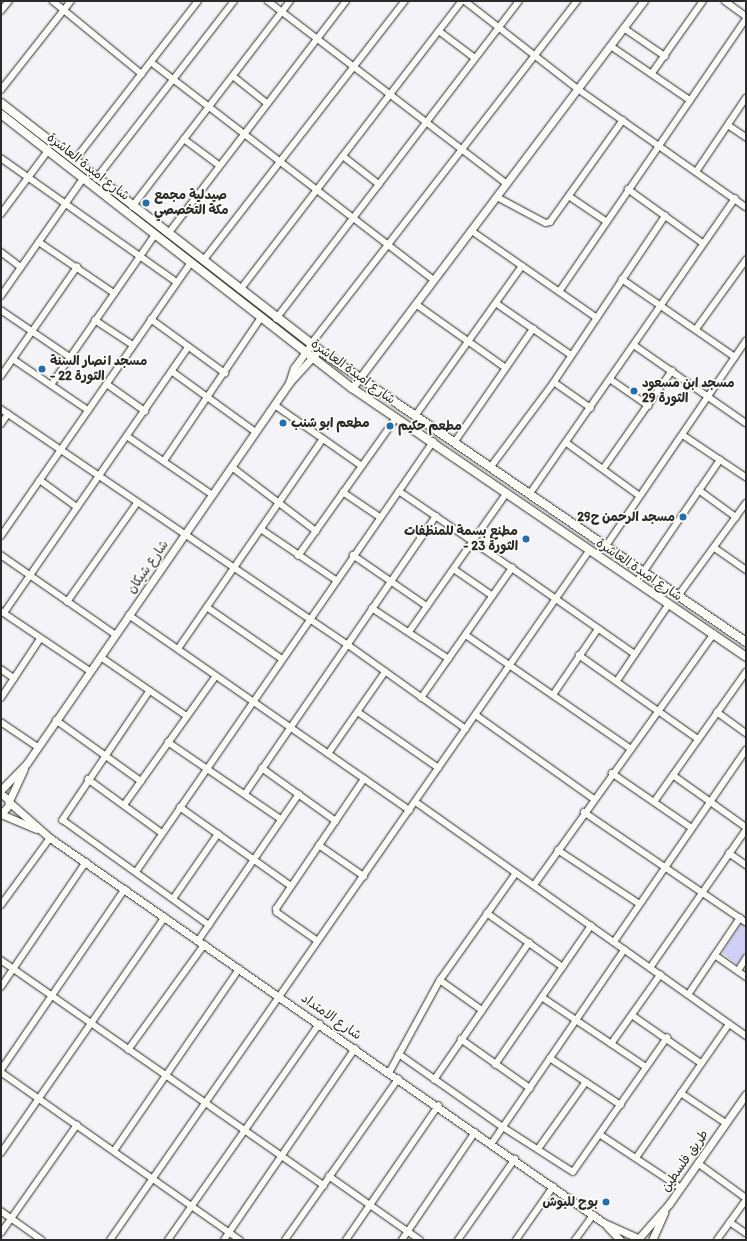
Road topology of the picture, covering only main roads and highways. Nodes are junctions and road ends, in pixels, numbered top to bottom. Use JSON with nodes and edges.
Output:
{"nodes":[{"id":1,"x":1,"y":104,"type":"edge"},
{"id":2,"x":1,"y":114,"type":"edge"},
{"id":3,"x":20,"y":123,"type":"junction"},
{"id":4,"x":503,"y":477,"type":"junction"},
{"id":5,"x":496,"y":487,"type":"junction"},
{"id":6,"x":746,"y":642,"type":"edge"},
{"id":7,"x":746,"y":657,"type":"edge"}],
"edges":[{"from":1,"to":3,"type":"main road","name":"شارع امبدة العاشرة"},
{"from":2,"to":3,"type":"main road","name":"شارع امبدة العاشرة"},
{"from":3,"to":4,"type":"main road","name":"شارع امبدة العاشرة"},
{"from":3,"to":5,"type":"main road","name":"شارع امبدة العاشرة"},
{"from":4,"to":5,"type":"main road"},
{"from":4,"to":6,"type":"main road","name":"شارع امبدة العاشرة"},
{"from":5,"to":7,"type":"main road","name":"شارع امبدة العاشرة"}]}
